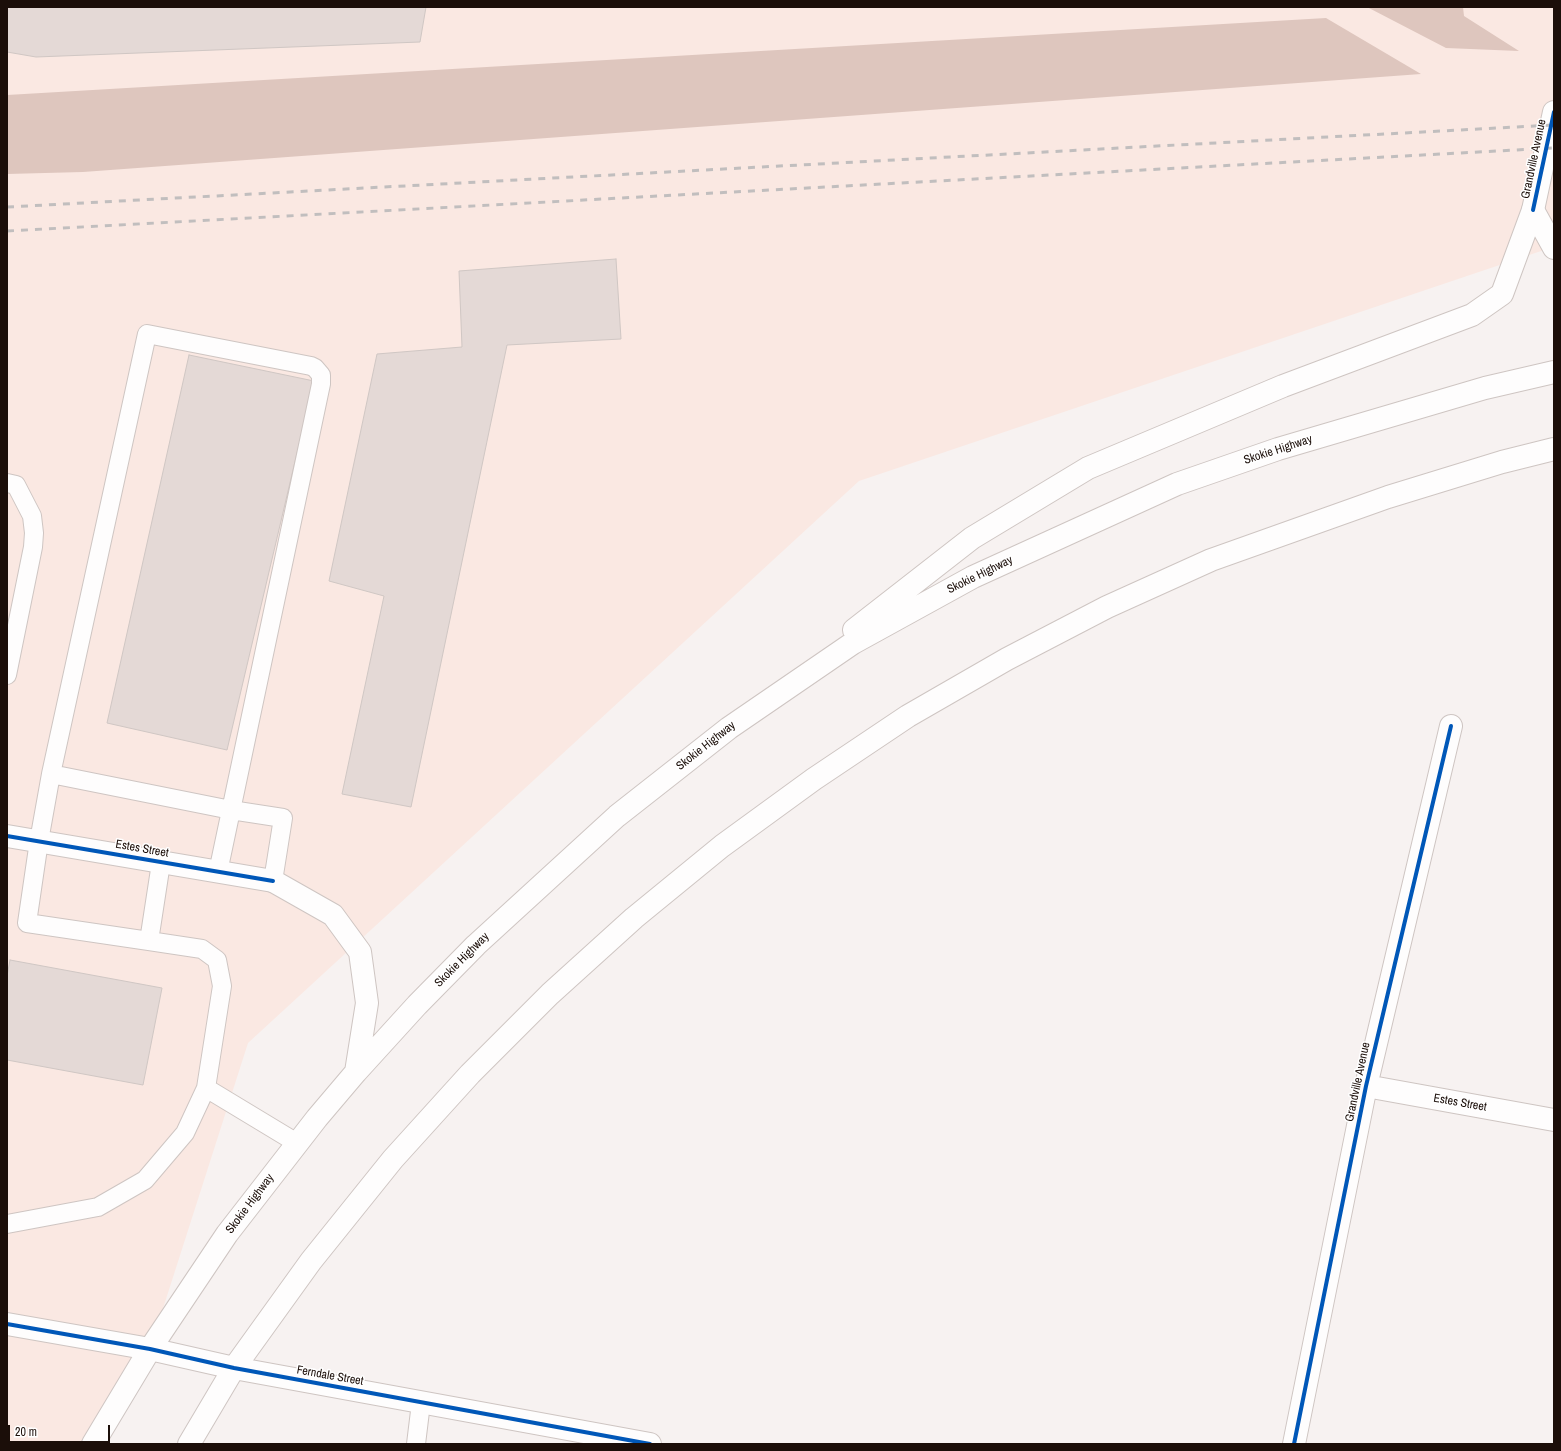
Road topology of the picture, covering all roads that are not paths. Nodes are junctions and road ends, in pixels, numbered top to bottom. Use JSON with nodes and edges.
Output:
{"nodes":[{"id":1,"x":1554,"y":112,"type":"edge"},
{"id":2,"x":1534,"y":210,"type":"junction"},
{"id":3,"x":1554,"y":248,"type":"edge"},
{"id":4,"x":1554,"y":372,"type":"edge"},
{"id":5,"x":1554,"y":449,"type":"edge"},
{"id":6,"x":7,"y":483,"type":"edge"},
{"id":7,"x":7,"y":675,"type":"edge"},
{"id":8,"x":1451,"y":726,"type":"dead end"},
{"id":9,"x":728,"y":728,"type":"junction"},
{"id":10,"x":51,"y":774,"type":"junction"},
{"id":11,"x":231,"y":810,"type":"junction"},
{"id":12,"x":7,"y":836,"type":"edge"},
{"id":13,"x":39,"y":841,"type":"junction"},
{"id":14,"x":161,"y":862,"type":"junction"},
{"id":15,"x":218,"y":872,"type":"junction"},
{"id":16,"x":273,"y":881,"type":"junction"},
{"id":17,"x":149,"y":941,"type":"junction"},
{"id":18,"x":356,"y":1072,"type":"junction"},
{"id":19,"x":1366,"y":1086,"type":"junction"},
{"id":20,"x":206,"y":1088,"type":"junction"},
{"id":21,"x":1554,"y":1120,"type":"edge"},
{"id":22,"x":297,"y":1143,"type":"junction"},
{"id":23,"x":7,"y":1224,"type":"edge"},
{"id":24,"x":7,"y":1324,"type":"edge"},
{"id":25,"x":150,"y":1349,"type":"junction"},
{"id":26,"x":234,"y":1368,"type":"junction"},
{"id":27,"x":422,"y":1403,"type":"junction"},
{"id":28,"x":93,"y":1444,"type":"edge"},
{"id":29,"x":190,"y":1444,"type":"edge"},
{"id":30,"x":416,"y":1444,"type":"edge"},
{"id":31,"x":650,"y":1444,"type":"edge"},
{"id":32,"x":1294,"y":1444,"type":"edge"}],
"edges":[{"from":1,"to":2,"type":"main road","name":"Grandville Avenue"},
{"from":2,"to":3,"type":"main road"},
{"from":2,"to":9,"type":"main road","name":"Grandville Avenue"},
{"from":4,"to":9,"type":"main road","name":"Skokie Highway"},
{"from":5,"to":26,"type":"main road"},
{"from":6,"to":7,"type":"lane"},
{"from":8,"to":19,"type":"main road","name":"Grandville Avenue"},
{"from":9,"to":18,"type":"main road","name":"Skokie Highway"},
{"from":10,"to":11,"type":"lane"},
{"from":10,"to":11,"type":"lane"},
{"from":10,"to":13,"type":"lane"},
{"from":11,"to":15,"type":"lane"},
{"from":11,"to":16,"type":"lane"},
{"from":12,"to":13,"type":"main road","name":"Estes Street"},
{"from":13,"to":14,"type":"main road","name":"Estes Street"},
{"from":13,"to":17,"type":"lane"},
{"from":14,"to":15,"type":"main road","name":"Estes Street"},
{"from":14,"to":17,"type":"lane"},
{"from":15,"to":16,"type":"main road","name":"Estes Street"},
{"from":16,"to":18,"type":"main road"},
{"from":17,"to":20,"type":"lane"},
{"from":18,"to":22,"type":"main road","name":"Skokie Highway"},
{"from":19,"to":21,"type":"main road","name":"Estes Street"},
{"from":19,"to":32,"type":"main road","name":"Grandville Avenue"},
{"from":20,"to":22,"type":"lane"},
{"from":20,"to":23,"type":"lane"},
{"from":22,"to":25,"type":"main road","name":"Skokie Highway"},
{"from":24,"to":25,"type":"main road","name":"Ferndale Street"},
{"from":25,"to":26,"type":"main road","name":"Ferndale Street"},
{"from":25,"to":28,"type":"main road","name":"Skokie Highway"},
{"from":26,"to":27,"type":"main road","name":"Ferndale Street"},
{"from":26,"to":29,"type":"main road"},
{"from":27,"to":30,"type":"lane"},
{"from":27,"to":31,"type":"main road","name":"Ferndale Street"}]}
